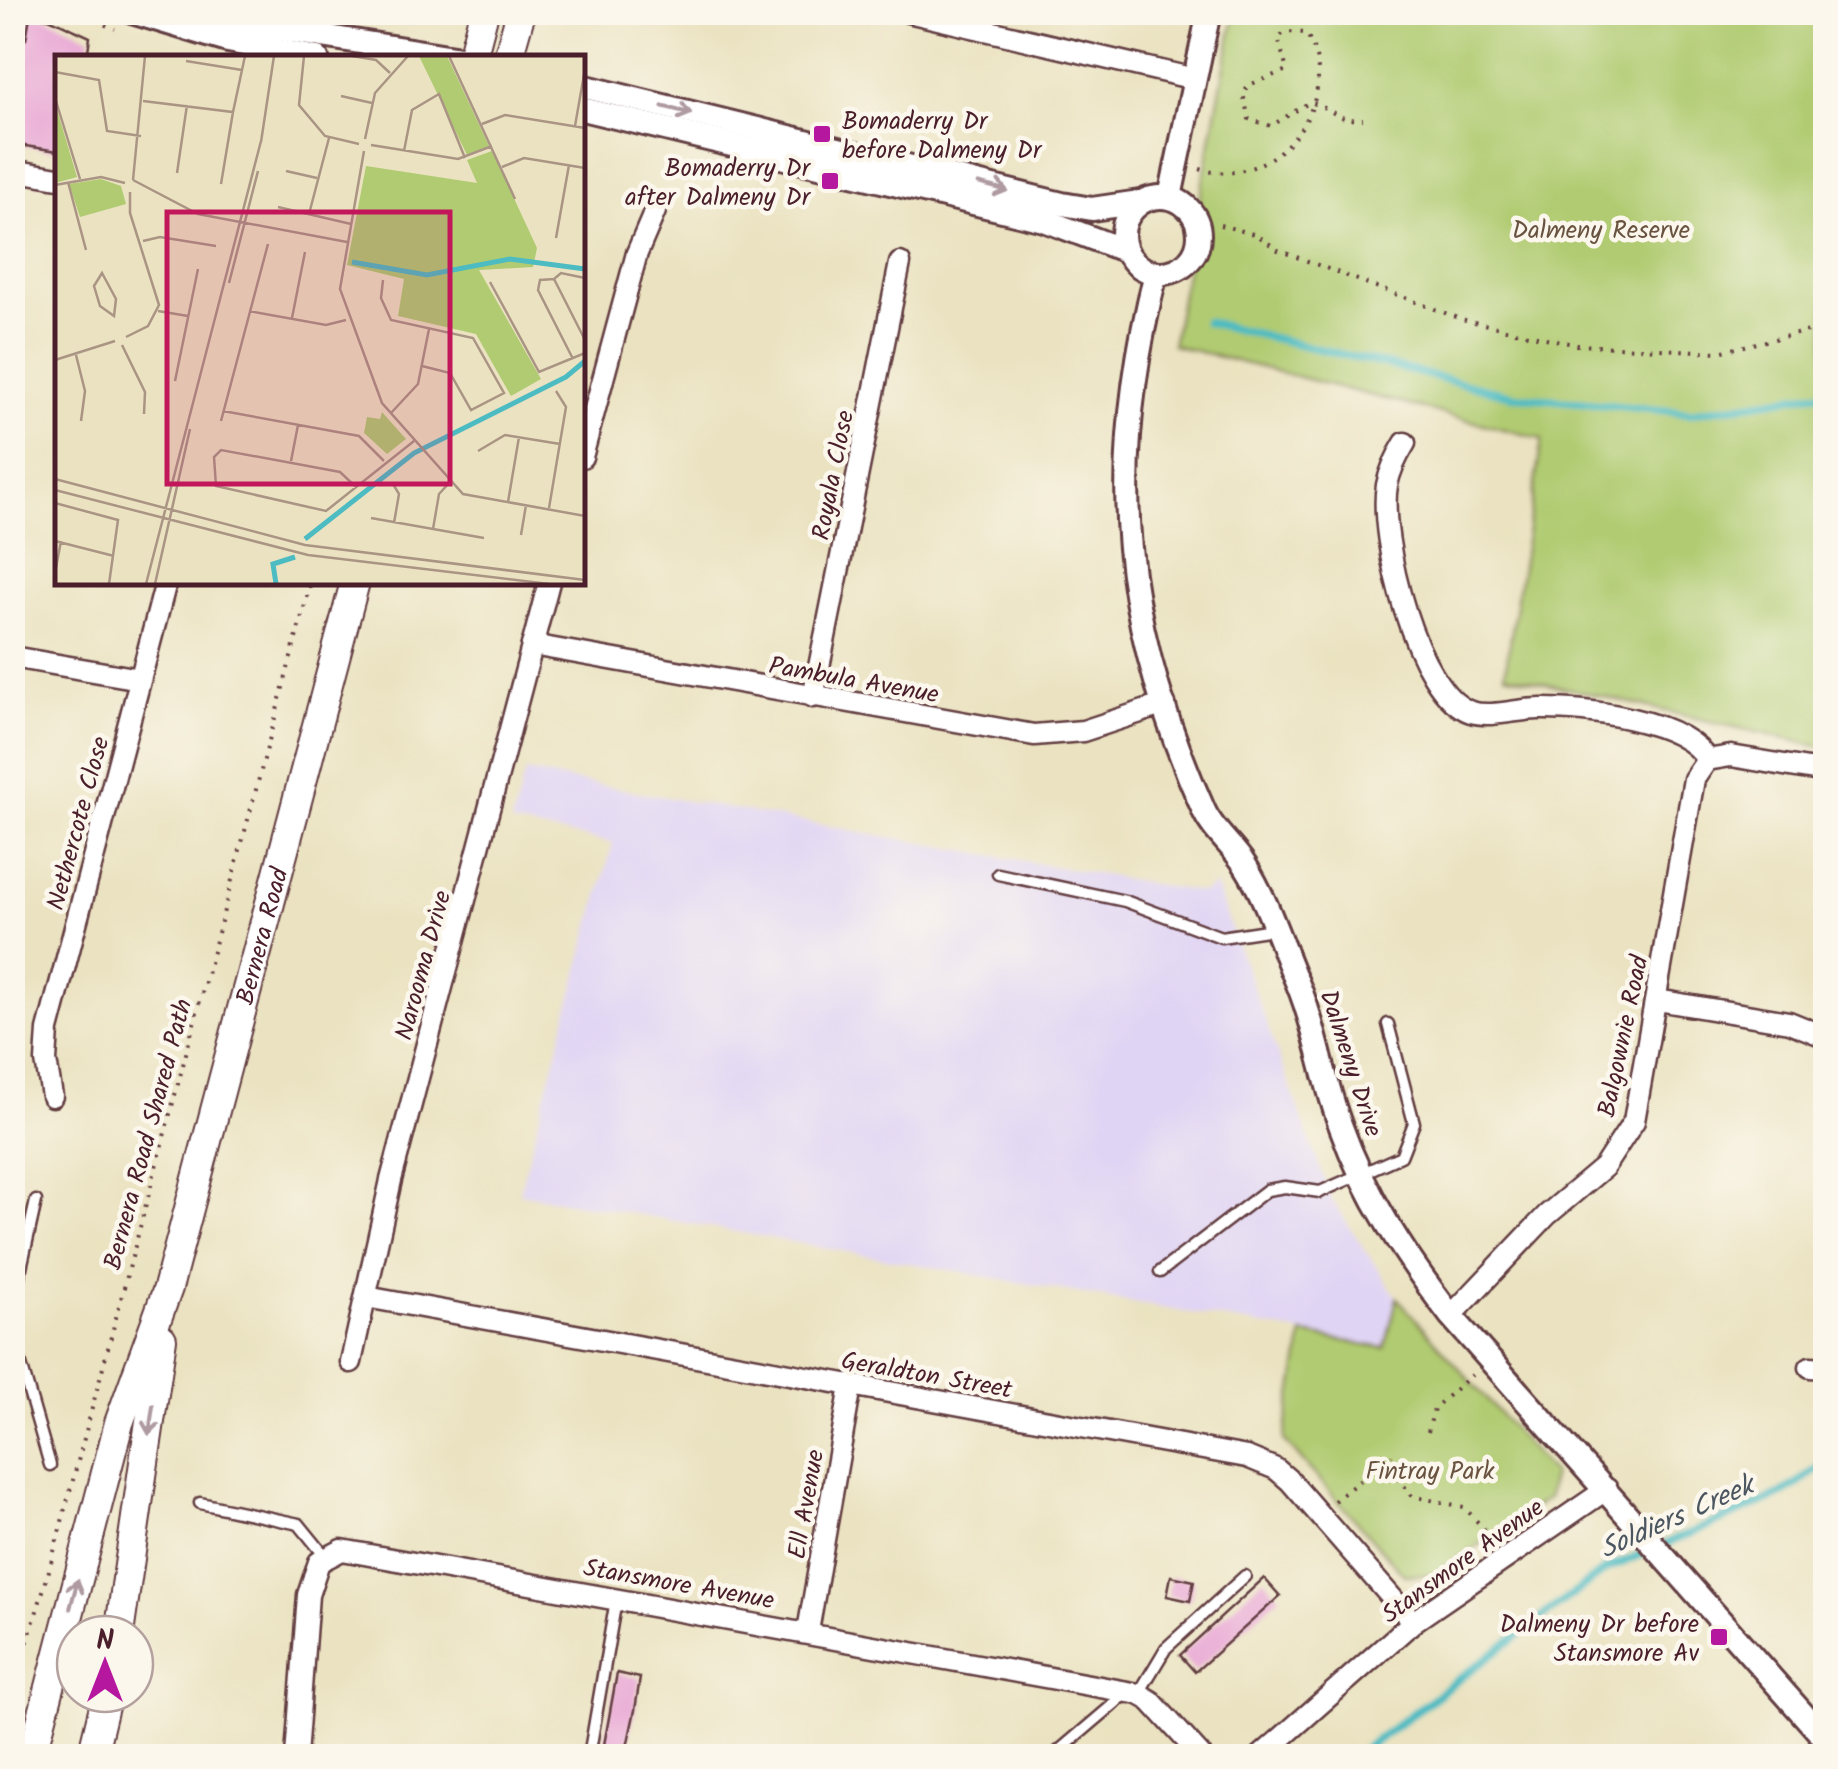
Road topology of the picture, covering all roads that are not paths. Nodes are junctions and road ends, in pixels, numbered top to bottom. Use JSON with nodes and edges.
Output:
{"nodes":[{"id":1,"x":132,"y":12,"type":"edge"},
{"id":2,"x":198,"y":12,"type":"edge"},
{"id":3,"x":484,"y":12,"type":"edge"},
{"id":4,"x":521,"y":12,"type":"edge"},
{"id":5,"x":1209,"y":12,"type":"edge"},
{"id":6,"x":920,"y":14,"type":"edge"},
{"id":7,"x":300,"y":55,"type":"edge"},
{"id":8,"x":441,"y":55,"type":"edge"},
{"id":9,"x":473,"y":55,"type":"edge"},
{"id":10,"x":509,"y":55,"type":"edge"},
{"id":11,"x":1195,"y":80,"type":"junction"},
{"id":12,"x":585,"y":87,"type":"edge"},
{"id":13,"x":585,"y":110,"type":"edge"},
{"id":14,"x":12,"y":170,"type":"edge"},
{"id":15,"x":55,"y":177,"type":"edge"},
{"id":16,"x":1170,"y":197,"type":"junction"},
{"id":17,"x":1140,"y":202,"type":"junction"},
{"id":18,"x":655,"y":211,"type":"dead end"},
{"id":19,"x":1126,"y":250,"type":"junction"},
{"id":20,"x":900,"y":263,"type":"dead end"},
{"id":21,"x":1156,"y":273,"type":"junction"},
{"id":22,"x":1405,"y":443,"type":"dead end"},
{"id":23,"x":585,"y":446,"type":"edge"},
{"id":24,"x":165,"y":585,"type":"edge"},
{"id":25,"x":354,"y":585,"type":"edge"},
{"id":26,"x":548,"y":585,"type":"edge"},
{"id":27,"x":532,"y":646,"type":"junction"},
{"id":28,"x":12,"y":657,"type":"edge"},
{"id":29,"x":140,"y":679,"type":"junction"},
{"id":30,"x":814,"y":697,"type":"junction"},
{"id":31,"x":1165,"y":704,"type":"junction"},
{"id":32,"x":1707,"y":760,"type":"junction"},
{"id":33,"x":1826,"y":772,"type":"edge"},
{"id":34,"x":998,"y":874,"type":"dead end"},
{"id":35,"x":1274,"y":929,"type":"junction"},
{"id":36,"x":1657,"y":1000,"type":"junction"},
{"id":37,"x":1388,"y":1024,"type":"dead end"},
{"id":38,"x":1826,"y":1036,"type":"edge"},
{"id":39,"x":52,"y":1096,"type":"dead end"},
{"id":40,"x":1361,"y":1176,"type":"junction"},
{"id":41,"x":36,"y":1201,"type":"dead end"},
{"id":42,"x":1160,"y":1272,"type":"dead end"},
{"id":43,"x":16,"y":1275,"type":"edge"},
{"id":44,"x":168,"y":1288,"type":"junction"},
{"id":45,"x":366,"y":1297,"type":"junction"},
{"id":46,"x":12,"y":1308,"type":"edge"},
{"id":47,"x":1451,"y":1316,"type":"junction"},
{"id":48,"x":12,"y":1333,"type":"edge"},
{"id":49,"x":350,"y":1362,"type":"dead end"},
{"id":50,"x":851,"y":1386,"type":"junction"},
{"id":51,"x":50,"y":1464,"type":"dead end"},
{"id":52,"x":1606,"y":1489,"type":"junction"},
{"id":53,"x":200,"y":1503,"type":"dead end"},
{"id":54,"x":325,"y":1556,"type":"junction"},
{"id":55,"x":1245,"y":1576,"type":"dead end"},
{"id":56,"x":616,"y":1597,"type":"junction"},
{"id":57,"x":121,"y":1614,"type":"edge"},
{"id":58,"x":1413,"y":1622,"type":"junction"},
{"id":59,"x":808,"y":1631,"type":"junction"},
{"id":60,"x":1134,"y":1693,"type":"junction"},
{"id":61,"x":102,"y":1714,"type":"edge"},
{"id":62,"x":1826,"y":1740,"type":"edge"},
{"id":63,"x":32,"y":1756,"type":"edge"},
{"id":64,"x":92,"y":1756,"type":"edge"},
{"id":65,"x":296,"y":1756,"type":"edge"},
{"id":66,"x":589,"y":1756,"type":"edge"},
{"id":67,"x":1052,"y":1756,"type":"edge"},
{"id":68,"x":1201,"y":1756,"type":"edge"},
{"id":69,"x":1261,"y":1756,"type":"edge"}],
"edges":[{"from":1,"to":7,"type":"street"},
{"from":2,"to":8,"type":"street"},
{"from":3,"to":9,"type":"main road"},
{"from":4,"to":10,"type":"main road"},
{"from":5,"to":11,"type":"street"},
{"from":6,"to":11,"type":"street"},
{"from":11,"to":16,"type":"street"},
{"from":12,"to":17,"type":"street","one_way":true},
{"from":13,"to":19,"type":"street"},
{"from":14,"to":15,"type":"street"},
{"from":16,"to":17,"type":"street"},
{"from":16,"to":21,"type":"street"},
{"from":17,"to":19,"type":"street"},
{"from":18,"to":23,"type":"street"},
{"from":19,"to":21,"type":"street"},
{"from":20,"to":30,"type":"street","name":"Royala Close"},
{"from":21,"to":31,"type":"street","name":"Dalmeny Drive"},
{"from":22,"to":32,"type":"street"},
{"from":24,"to":29,"type":"street","name":"Nethercote Close"},
{"from":25,"to":44,"type":"main road","name":"Bernera Road"},
{"from":26,"to":27,"type":"street","name":"Narooma Drive"},
{"from":27,"to":30,"type":"street","name":"Pambula Avenue"},
{"from":27,"to":45,"type":"street","name":"Narooma Drive"},
{"from":28,"to":29,"type":"street"},
{"from":29,"to":39,"type":"street","name":"Nethercote Close"},
{"from":30,"to":31,"type":"street","name":"Pambula Avenue"},
{"from":31,"to":35,"type":"street","name":"Dalmeny Drive"},
{"from":32,"to":33,"type":"street"},
{"from":32,"to":36,"type":"street","name":"Balgownie Road"},
{"from":34,"to":35,"type":"lane"},
{"from":35,"to":40,"type":"street","name":"Dalmeny Drive"},
{"from":36,"to":38,"type":"street"},
{"from":36,"to":47,"type":"street","name":"Balgownie Road"},
{"from":37,"to":40,"type":"lane"},
{"from":40,"to":42,"type":"lane"},
{"from":40,"to":47,"type":"street","name":"Dalmeny Drive"},
{"from":41,"to":43,"type":"lane"},
{"from":43,"to":46,"type":"lane"},
{"from":44,"to":57,"type":"main road","name":"Bernera Road","one_way":true},
{"from":63,"to":44,"type":"main road","name":"Bernera Road","one_way":true},
{"from":45,"to":49,"type":"street","name":"Narooma Drive"},
{"from":45,"to":50,"type":"street","name":"Geraldton Street"},
{"from":47,"to":52,"type":"street","name":"Dalmeny Drive"},
{"from":48,"to":51,"type":"lane"},
{"from":50,"to":58,"type":"street","name":"Geraldton Street"},
{"from":50,"to":59,"type":"street","name":"Ell Avenue"},
{"from":52,"to":58,"type":"street","name":"Stansmore Avenue"},
{"from":52,"to":62,"type":"street","name":"Dalmeny Drive"},
{"from":53,"to":54,"type":"lane"},
{"from":54,"to":56,"type":"street","name":"Stansmore Avenue"},
{"from":54,"to":65,"type":"street"},
{"from":55,"to":60,"type":"lane"},
{"from":56,"to":59,"type":"street","name":"Stansmore Avenue"},
{"from":56,"to":66,"type":"lane"},
{"from":58,"to":69,"type":"street","name":"Stansmore Avenue"},
{"from":59,"to":60,"type":"street","name":"Stansmore Avenue"},
{"from":60,"to":67,"type":"lane"},
{"from":60,"to":68,"type":"street"},
{"from":61,"to":64,"type":"main road"}]}
